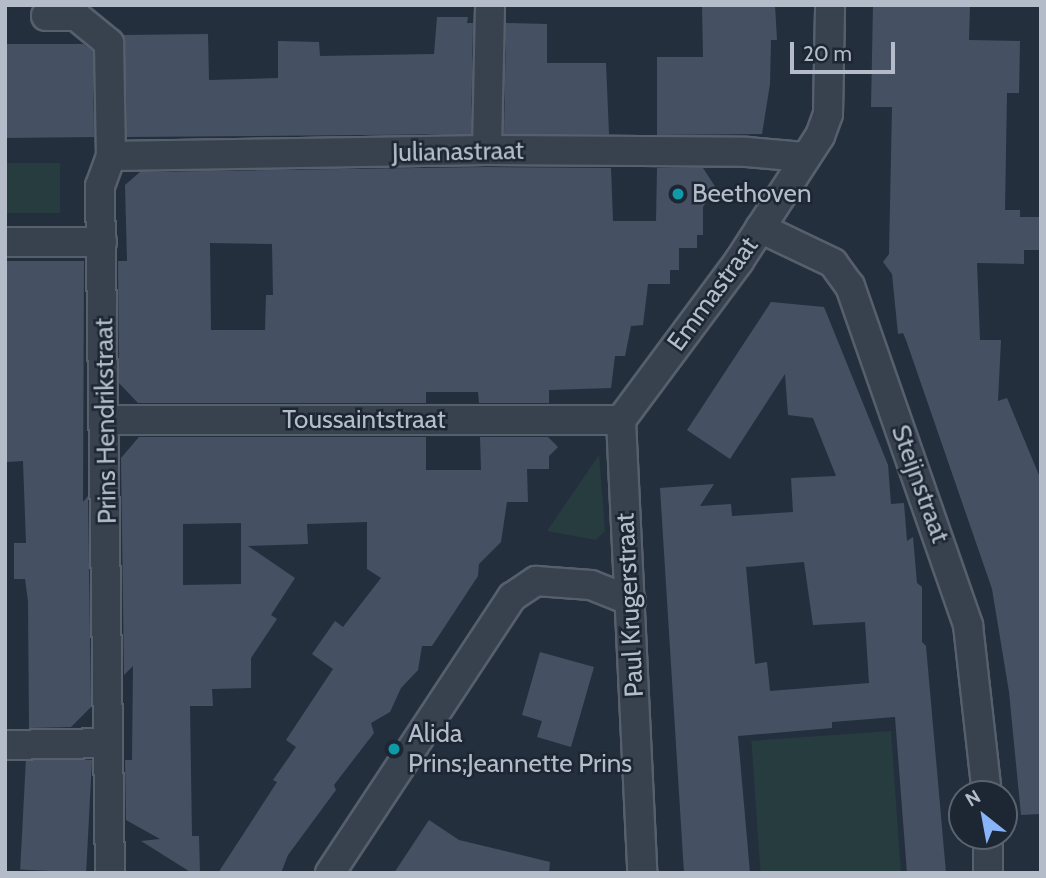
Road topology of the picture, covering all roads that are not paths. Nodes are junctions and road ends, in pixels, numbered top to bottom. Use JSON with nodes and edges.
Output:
{"nodes":[{"id":1,"x":490,"y":5,"type":"edge"},
{"id":2,"x":830,"y":5,"type":"edge"},
{"id":3,"x":46,"y":16,"type":"dead end"},
{"id":4,"x":487,"y":150,"type":"junction"},
{"id":5,"x":111,"y":156,"type":"junction"},
{"id":6,"x":804,"y":158,"type":"junction"},
{"id":7,"x":761,"y":228,"type":"junction"},
{"id":8,"x":5,"y":242,"type":"edge"},
{"id":9,"x":102,"y":242,"type":"junction"},
{"id":10,"x":106,"y":420,"type":"junction"},
{"id":11,"x":621,"y":420,"type":"junction"},
{"id":12,"x":631,"y":601,"type":"junction"},
{"id":13,"x":105,"y":743,"type":"junction"},
{"id":14,"x":5,"y":746,"type":"edge"},
{"id":15,"x":985,"y":780,"type":"edge"},
{"id":16,"x":988,"y":850,"type":"edge"},
{"id":17,"x":110,"y":873,"type":"edge"},
{"id":18,"x":330,"y":873,"type":"edge"},
{"id":19,"x":642,"y":873,"type":"edge"},
{"id":20,"x":988,"y":873,"type":"edge"}],
"edges":[{"from":1,"to":4,"type":"street"},
{"from":2,"to":6,"type":"street","name":"Emmastraat"},
{"from":3,"to":5,"type":"street","name":"Prins Hendrikstraat"},
{"from":4,"to":5,"type":"street","name":"Julianastraat"},
{"from":4,"to":6,"type":"street","name":"Julianastraat"},
{"from":5,"to":9,"type":"street","name":"Prins Hendrikstraat"},
{"from":6,"to":7,"type":"street","name":"Emmastraat"},
{"from":7,"to":11,"type":"street","name":"Emmastraat"},
{"from":7,"to":15,"type":"street","name":"Steijnstraat"},
{"from":8,"to":9,"type":"street"},
{"from":9,"to":10,"type":"street","name":"Prins Hendrikstraat"},
{"from":10,"to":11,"type":"street","name":"Toussaintstraat"},
{"from":10,"to":13,"type":"street","name":"Prins Hendrikstraat"},
{"from":11,"to":12,"type":"street","name":"Paul Krugerstraat"},
{"from":12,"to":18,"type":"street"},
{"from":12,"to":19,"type":"street","name":"Paul Krugerstraat"},
{"from":13,"to":14,"type":"street"},
{"from":13,"to":17,"type":"street","name":"Prins Hendrikstraat"},
{"from":16,"to":20,"type":"street"}]}
